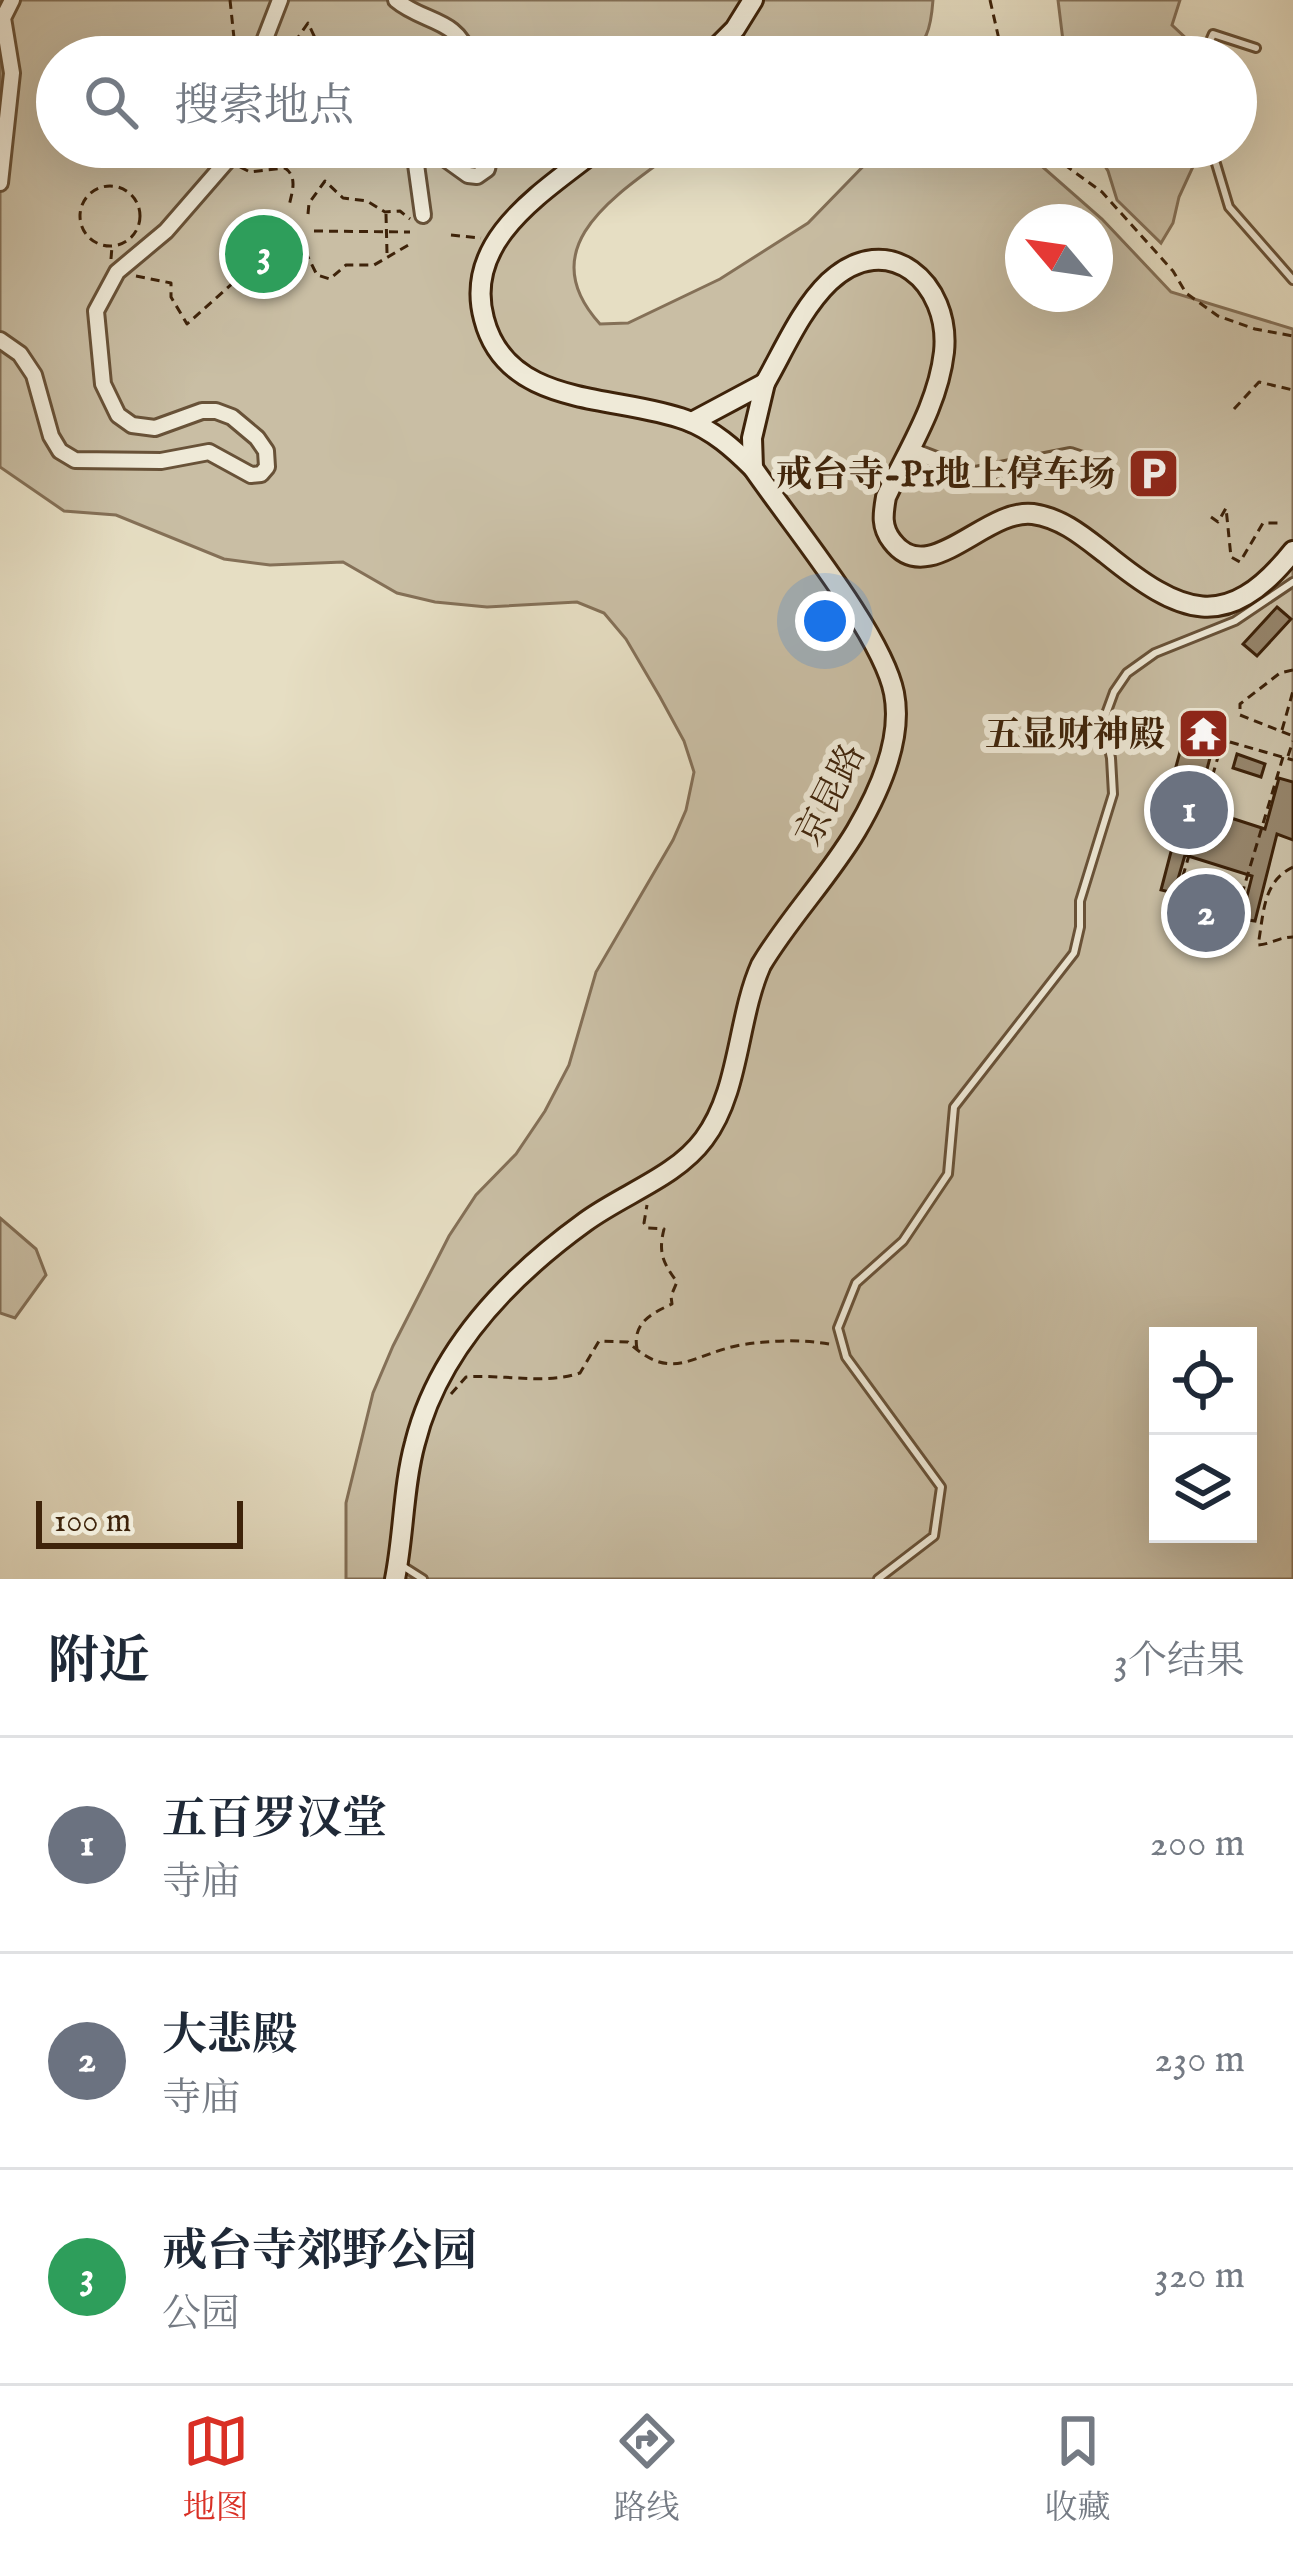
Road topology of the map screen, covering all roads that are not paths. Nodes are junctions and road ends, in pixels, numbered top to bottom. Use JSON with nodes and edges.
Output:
{"nodes":[{"id":1,"x":12,"y":0,"type":"edge"},
{"id":2,"x":280,"y":0,"type":"edge"},
{"id":3,"x":396,"y":0,"type":"edge"},
{"id":4,"x":754,"y":0,"type":"edge"},
{"id":5,"x":266,"y":36,"type":"edge"},
{"id":6,"x":460,"y":36,"type":"edge"},
{"id":7,"x":728,"y":36,"type":"edge"},
{"id":8,"x":220,"y":168,"type":"edge"},
{"id":9,"x":415,"y":168,"type":"edge"},
{"id":10,"x":458,"y":168,"type":"edge"},
{"id":11,"x":487,"y":168,"type":"edge"},
{"id":12,"x":574,"y":168,"type":"edge"},
{"id":13,"x":1217,"y":168,"type":"edge"},
{"id":14,"x":0,"y":183,"type":"edge"},
{"id":15,"x":418,"y":218,"type":"road end"},
{"id":16,"x":1293,"y":280,"type":"edge"},
{"id":17,"x":0,"y":340,"type":"edge"},
{"id":18,"x":765,"y":383,"type":"junction"},
{"id":19,"x":692,"y":422,"type":"junction"},
{"id":20,"x":910,"y":450,"type":"junction"},
{"id":21,"x":1085,"y":461,"type":"dead end"},
{"id":22,"x":754,"y":469,"type":"junction"},
{"id":23,"x":1293,"y":551,"type":"edge"},
{"id":24,"x":1293,"y":582,"type":"edge"},
{"id":25,"x":396,"y":1571,"type":"edge"},
{"id":26,"x":423,"y":1579,"type":"edge"},
{"id":27,"x":878,"y":1579,"type":"edge"}],
"edges":[{"from":1,"to":14,"type":"street"},
{"from":2,"to":5,"type":"street"},
{"from":3,"to":6,"type":"street"},
{"from":4,"to":7,"type":"main road"},
{"from":8,"to":17,"type":"street"},
{"from":9,"to":15,"type":"street"},
{"from":10,"to":11,"type":"street"},
{"from":12,"to":19,"type":"main road","name":"京昆路"},
{"from":13,"to":16,"type":"lane"},
{"from":18,"to":19,"type":"main road"},
{"from":18,"to":20,"type":"main road"},
{"from":18,"to":22,"type":"main road"},
{"from":19,"to":22,"type":"main road","name":"京昆路"},
{"from":20,"to":21,"type":"street"},
{"from":20,"to":23,"type":"main road"},
{"from":22,"to":25,"type":"main road","name":"京昆路"},
{"from":24,"to":27,"type":"lane"},
{"from":25,"to":26,"type":"lane"}]}
